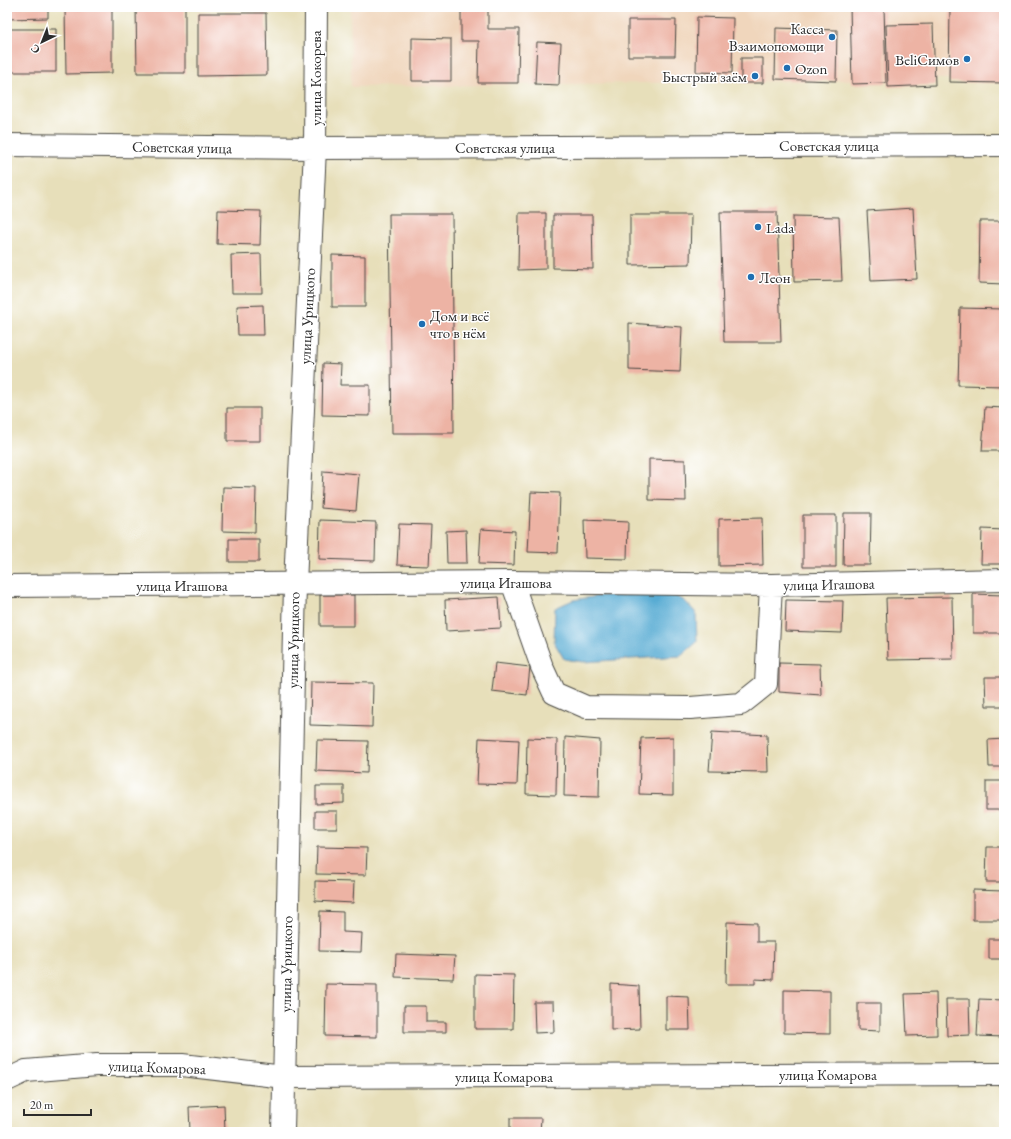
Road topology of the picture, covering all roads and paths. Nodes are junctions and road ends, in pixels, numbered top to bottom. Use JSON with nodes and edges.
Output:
{"nodes":[{"id":1,"x":316,"y":7,"type":"edge"},
{"id":2,"x":1004,"y":144,"type":"edge"},
{"id":3,"x":7,"y":145,"type":"edge"},
{"id":4,"x":315,"y":148,"type":"junction"},
{"id":5,"x":1004,"y":580,"type":"edge"},
{"id":6,"x":512,"y":582,"type":"junction"},
{"id":7,"x":295,"y":584,"type":"junction"},
{"id":8,"x":771,"y":585,"type":"junction"},
{"id":9,"x":7,"y":586,"type":"edge"},
{"id":10,"x":1004,"y":1074,"type":"edge"},
{"id":11,"x":284,"y":1077,"type":"junction"},
{"id":12,"x":7,"y":1080,"type":"edge"},
{"id":13,"x":283,"y":1132,"type":"edge"}],
"edges":[{"from":1,"to":4,"type":"street","name":"улица Кокорева"},
{"from":2,"to":4,"type":"street","name":"Советская улица"},
{"from":3,"to":4,"type":"street","name":"Советская улица"},
{"from":4,"to":7,"type":"street","name":"улица Урицкого"},
{"from":5,"to":8,"type":"street","name":"улица Игашова"},
{"from":6,"to":7,"type":"street","name":"улица Игашова"},
{"from":6,"to":8,"type":"street","name":"улица Игашова"},
{"from":6,"to":8,"type":"street"},
{"from":7,"to":9,"type":"street","name":"улица Игашова"},
{"from":7,"to":11,"type":"street","name":"улица Урицкого"},
{"from":10,"to":11,"type":"street","name":"улица Комарова"},
{"from":11,"to":12,"type":"street","name":"улица Комарова"},
{"from":11,"to":13,"type":"street","name":"улица Урицкого"}]}
